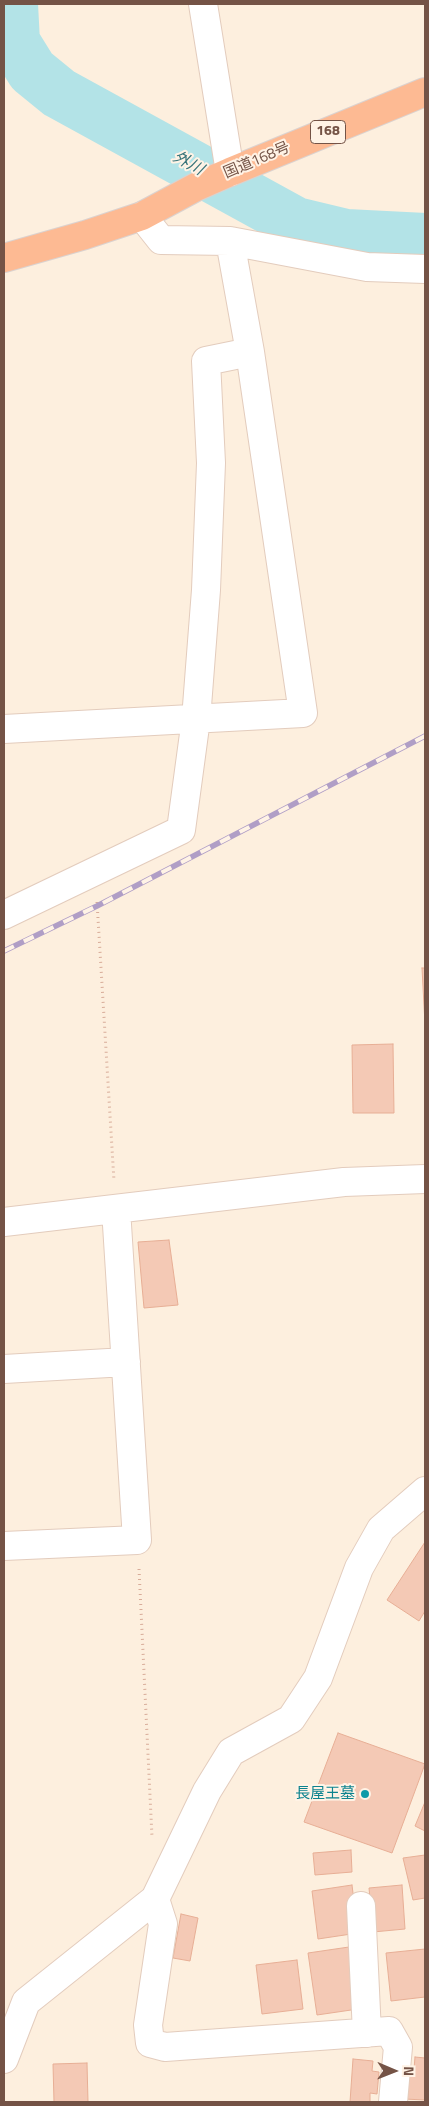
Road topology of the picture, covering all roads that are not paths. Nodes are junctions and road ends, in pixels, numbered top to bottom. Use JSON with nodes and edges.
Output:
{"nodes":[{"id":1,"x":203,"y":4,"type":"edge"},
{"id":2,"x":425,"y":92,"type":"edge"},
{"id":3,"x":230,"y":172,"type":"junction"},
{"id":4,"x":142,"y":216,"type":"junction"},
{"id":5,"x":230,"y":241,"type":"junction"},
{"id":6,"x":4,"y":258,"type":"edge"},
{"id":7,"x":425,"y":269,"type":"edge"},
{"id":8,"x":250,"y":352,"type":"junction"},
{"id":9,"x":196,"y":719,"type":"junction"},
{"id":10,"x":4,"y":729,"type":"edge"},
{"id":11,"x":4,"y":915,"type":"edge"},
{"id":12,"x":425,"y":1179,"type":"edge"},
{"id":13,"x":116,"y":1209,"type":"junction"},
{"id":14,"x":4,"y":1222,"type":"edge"},
{"id":15,"x":126,"y":1362,"type":"junction"},
{"id":16,"x":4,"y":1369,"type":"edge"},
{"id":17,"x":425,"y":1491,"type":"edge"},
{"id":18,"x":4,"y":1546,"type":"edge"},
{"id":19,"x":155,"y":1899,"type":"junction"},
{"id":20,"x":361,"y":1906,"type":"dead end"},
{"id":21,"x":367,"y":2033,"type":"junction"},
{"id":22,"x":4,"y":2060,"type":"edge"},
{"id":23,"x":393,"y":2102,"type":"edge"}],
"edges":[{"from":1,"to":3,"type":"street"},
{"from":2,"to":3,"type":"highway","name":"国道168号","number":"168"},
{"from":3,"to":4,"type":"highway","name":"国道168号","number":"168"},
{"from":4,"to":5,"type":"street"},
{"from":4,"to":6,"type":"highway","name":"国道168号","number":"168"},
{"from":5,"to":7,"type":"street"},
{"from":5,"to":8,"type":"street"},
{"from":8,"to":9,"type":"street"},
{"from":8,"to":9,"type":"street"},
{"from":9,"to":10,"type":"street"},
{"from":9,"to":11,"type":"street"},
{"from":12,"to":13,"type":"street"},
{"from":13,"to":14,"type":"street"},
{"from":13,"to":15,"type":"street"},
{"from":15,"to":16,"type":"street"},
{"from":15,"to":18,"type":"street"},
{"from":17,"to":19,"type":"street"},
{"from":19,"to":21,"type":"street"},
{"from":19,"to":22,"type":"street"},
{"from":20,"to":21,"type":"street"},
{"from":21,"to":23,"type":"street"}]}
